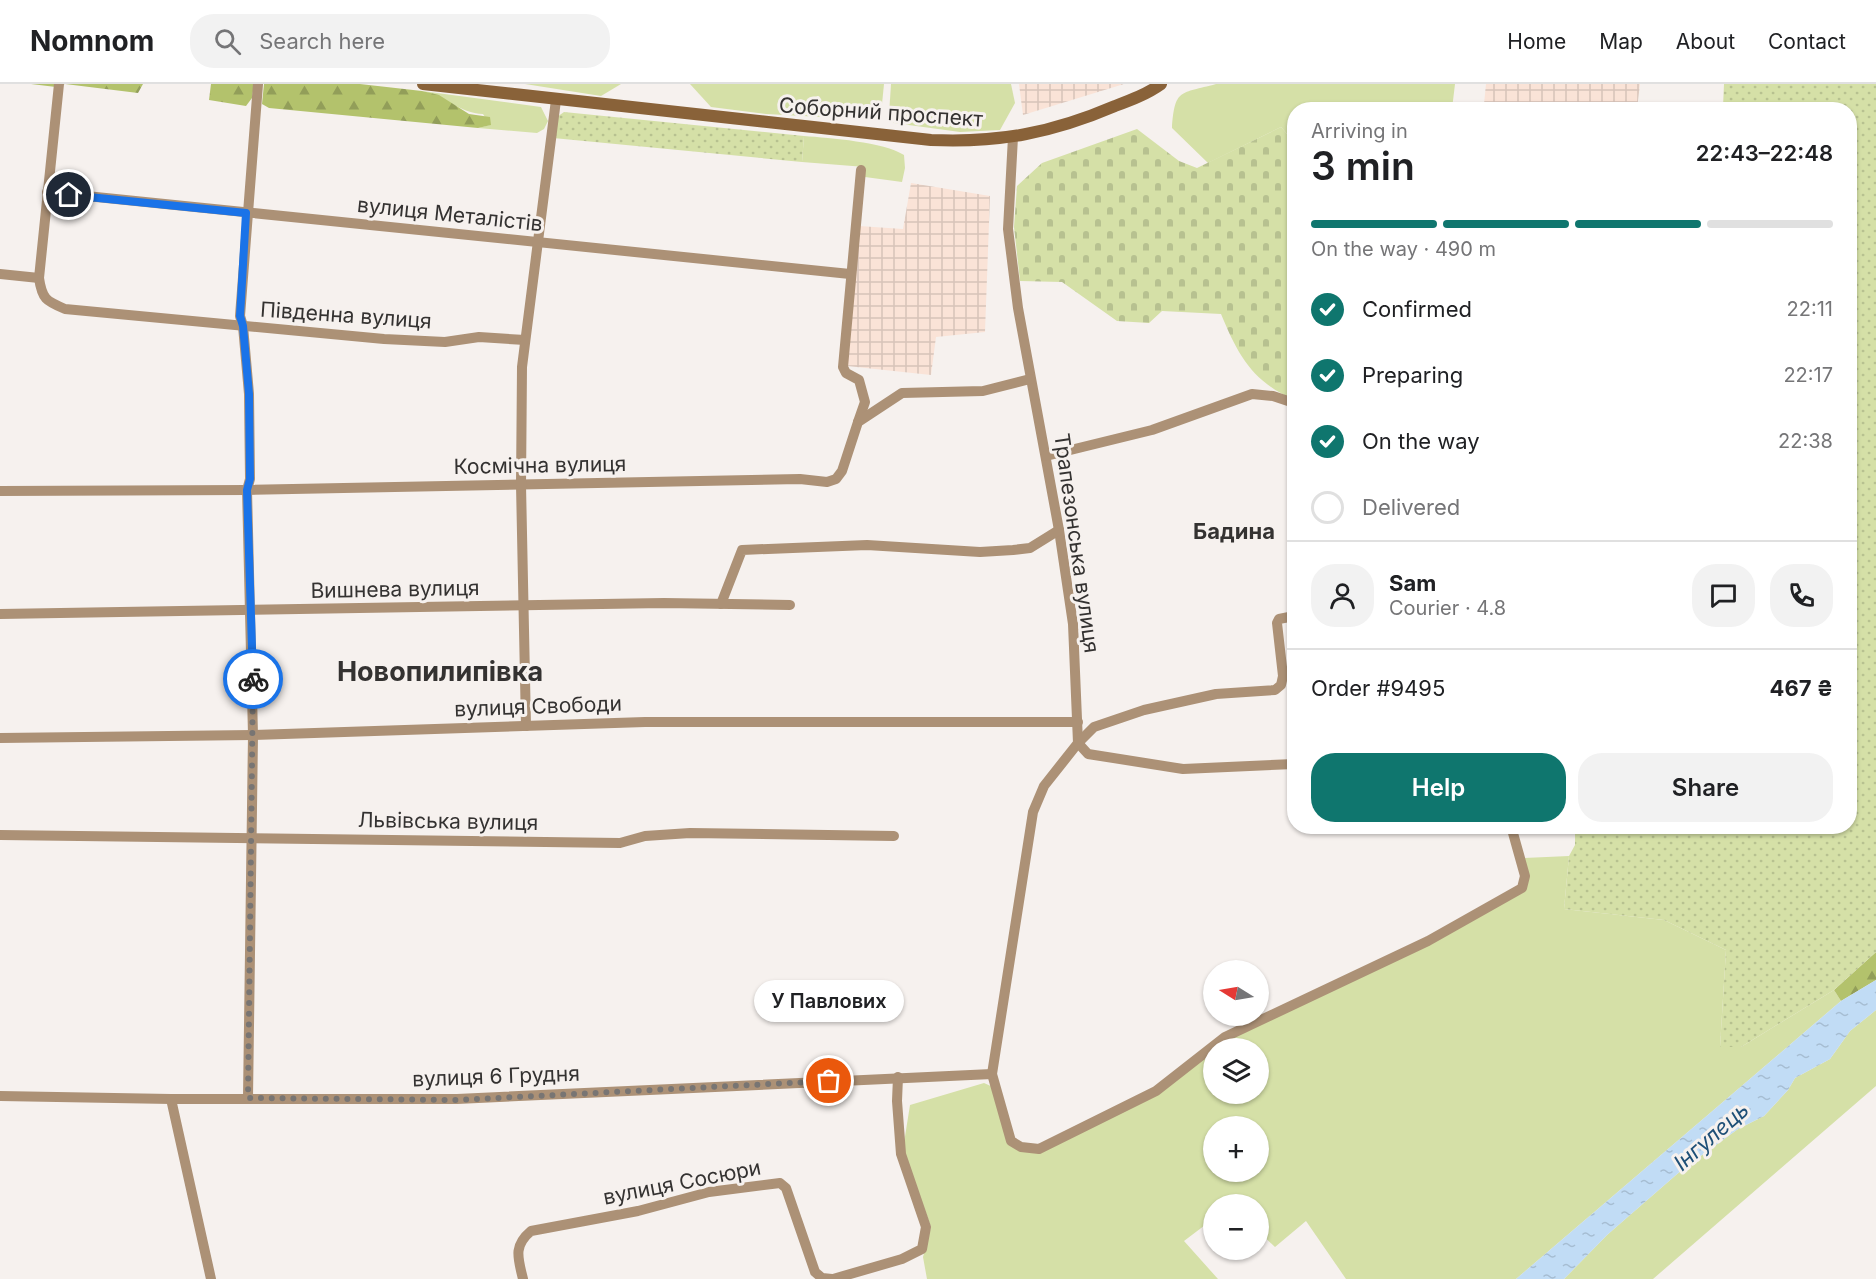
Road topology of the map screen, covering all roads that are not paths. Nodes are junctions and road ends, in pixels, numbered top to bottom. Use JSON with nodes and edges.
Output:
{"nodes":[{"id":1,"x":59,"y":84,"type":"edge"},
{"id":2,"x":258,"y":84,"type":"edge"},
{"id":3,"x":423,"y":84,"type":"edge"},
{"id":4,"x":1161,"y":84,"type":"edge"},
{"id":5,"x":556,"y":100,"type":"junction"},
{"id":6,"x":1013,"y":137,"type":"junction"},
{"id":7,"x":861,"y":170,"type":"dead end"},
{"id":8,"x":47,"y":192,"type":"junction"},
{"id":9,"x":246,"y":213,"type":"junction"},
{"id":10,"x":538,"y":243,"type":"junction"},
{"id":11,"x":0,"y":274,"type":"edge"},
{"id":12,"x":850,"y":274,"type":"junction"},
{"id":13,"x":39,"y":278,"type":"junction"},
{"id":14,"x":243,"y":326,"type":"junction"},
{"id":15,"x":525,"y":340,"type":"junction"},
{"id":16,"x":1030,"y":379,"type":"junction"},
{"id":17,"x":1287,"y":401,"type":"edge"},
{"id":18,"x":858,"y":422,"type":"junction"},
{"id":19,"x":1046,"y":456,"type":"junction"},
{"id":20,"x":521,"y":485,"type":"junction"},
{"id":21,"x":247,"y":490,"type":"junction"},
{"id":22,"x":0,"y":491,"type":"edge"},
{"id":23,"x":1059,"y":530,"type":"junction"},
{"id":24,"x":721,"y":604,"type":"junction"},
{"id":25,"x":790,"y":605,"type":"dead end"},
{"id":26,"x":524,"y":607,"type":"junction"},
{"id":27,"x":250,"y":612,"type":"junction"},
{"id":28,"x":0,"y":614,"type":"edge"},
{"id":29,"x":1287,"y":617,"type":"edge"},
{"id":30,"x":1078,"y":722,"type":"junction"},
{"id":31,"x":526,"y":726,"type":"junction"},
{"id":32,"x":253,"y":735,"type":"junction"},
{"id":33,"x":0,"y":738,"type":"edge"},
{"id":34,"x":1078,"y":743,"type":"junction"},
{"id":35,"x":1287,"y":764,"type":"edge"},
{"id":36,"x":1513,"y":834,"type":"edge"},
{"id":37,"x":0,"y":835,"type":"edge"},
{"id":38,"x":894,"y":836,"type":"dead end"},
{"id":39,"x":250,"y":837,"type":"junction"},
{"id":40,"x":992,"y":1074,"type":"junction"},
{"id":41,"x":898,"y":1077,"type":"junction"},
{"id":42,"x":0,"y":1096,"type":"edge"},
{"id":43,"x":248,"y":1098,"type":"junction"},
{"id":44,"x":171,"y":1099,"type":"junction"},
{"id":45,"x":211,"y":1279,"type":"edge"},
{"id":46,"x":523,"y":1279,"type":"edge"},
{"id":47,"x":832,"y":1279,"type":"edge"}],
"edges":[{"from":1,"to":8,"type":"street"},
{"from":2,"to":9,"type":"street"},
{"from":3,"to":5,"type":"main road","name":"Соборний проспект"},
{"from":4,"to":6,"type":"main road","name":"Соборний проспект"},
{"from":5,"to":6,"type":"main road","name":"Соборний проспект"},
{"from":5,"to":10,"type":"street"},
{"from":6,"to":16,"type":"street","name":"Трапезонська вулиця"},
{"from":7,"to":12,"type":"street"},
{"from":8,"to":9,"type":"street","name":"вулиця Металістів"},
{"from":8,"to":13,"type":"street"},
{"from":9,"to":10,"type":"street","name":"вулиця Металістів"},
{"from":9,"to":14,"type":"street"},
{"from":10,"to":12,"type":"street","name":"вулиця Металістів"},
{"from":10,"to":15,"type":"street"},
{"from":11,"to":13,"type":"street"},
{"from":12,"to":18,"type":"street","name":"Космічна вулиця"},
{"from":13,"to":14,"type":"street","name":"Південна вулиця"},
{"from":14,"to":15,"type":"street","name":"Південна вулиця"},
{"from":14,"to":21,"type":"street"},
{"from":15,"to":20,"type":"street"},
{"from":16,"to":18,"type":"street"},
{"from":16,"to":19,"type":"street","name":"Трапезонська вулиця"},
{"from":17,"to":19,"type":"street"},
{"from":18,"to":20,"type":"street","name":"Космічна вулиця"},
{"from":19,"to":23,"type":"street","name":"Трапезонська вулиця"},
{"from":20,"to":21,"type":"street","name":"Космічна вулиця"},
{"from":20,"to":26,"type":"street"},
{"from":21,"to":22,"type":"street","name":"Космічна вулиця"},
{"from":21,"to":27,"type":"street"},
{"from":23,"to":24,"type":"street"},
{"from":23,"to":30,"type":"street","name":"Трапезонська вулиця"},
{"from":24,"to":25,"type":"street","name":"Вишнева вулиця"},
{"from":24,"to":26,"type":"street","name":"Вишнева вулиця"},
{"from":26,"to":27,"type":"street","name":"Вишнева вулиця"},
{"from":26,"to":31,"type":"street"},
{"from":27,"to":28,"type":"street","name":"Вишнева вулиця"},
{"from":27,"to":32,"type":"street"},
{"from":29,"to":34,"type":"street"},
{"from":30,"to":31,"type":"street","name":"вулиця Свободи"},
{"from":30,"to":34,"type":"street","name":"Трапезонська вулиця"},
{"from":31,"to":32,"type":"street","name":"вулиця Свободи"},
{"from":32,"to":33,"type":"street","name":"вулиця Свободи"},
{"from":32,"to":39,"type":"street"},
{"from":34,"to":35,"type":"street"},
{"from":34,"to":40,"type":"street"},
{"from":36,"to":40,"type":"street"},
{"from":37,"to":39,"type":"street","name":"Львівська вулиця"},
{"from":38,"to":39,"type":"street","name":"Львівська вулиця"},
{"from":39,"to":43,"type":"street"},
{"from":40,"to":41,"type":"street","name":"вулиця 6 Грудня"},
{"from":41,"to":43,"type":"street","name":"вулиця 6 Грудня"},
{"from":41,"to":47,"type":"street","name":"вулиця Сосюри"},
{"from":42,"to":44,"type":"street","name":"вулиця 6 Грудня"},
{"from":43,"to":44,"type":"street","name":"вулиця 6 Грудня"},
{"from":44,"to":45,"type":"street"},
{"from":46,"to":47,"type":"street","name":"вулиця Сосюри"}]}
